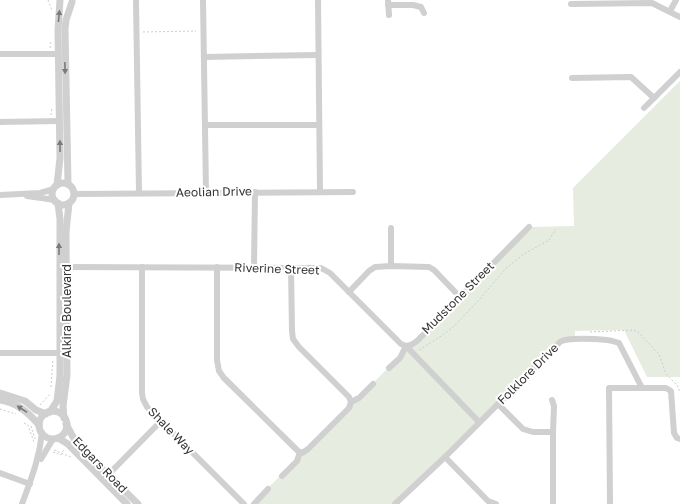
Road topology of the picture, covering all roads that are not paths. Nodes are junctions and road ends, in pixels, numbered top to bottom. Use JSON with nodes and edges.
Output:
{"nodes":[{"id":1,"x":60,"y":0,"type":"edge"},
{"id":2,"x":136,"y":0,"type":"edge"},
{"id":3,"x":203,"y":0,"type":"edge"},
{"id":4,"x":318,"y":0,"type":"edge"},
{"id":5,"x":676,"y":0,"type":"edge"},
{"id":6,"x":73,"y":1,"type":"edge"},
{"id":7,"x":604,"y":1,"type":"edge"},
{"id":8,"x":388,"y":2,"type":"edge"},
{"id":9,"x":571,"y":4,"type":"dead end"},
{"id":10,"x":670,"y":11,"type":"junction"},
{"id":11,"x":424,"y":13,"type":"dead end"},
{"id":12,"x":389,"y":15,"type":"dead end"},
{"id":13,"x":680,"y":17,"type":"edge"},
{"id":14,"x":0,"y":54,"type":"edge"},
{"id":15,"x":58,"y":54,"type":"junction"},
{"id":16,"x":318,"y":55,"type":"junction"},
{"id":17,"x":204,"y":57,"type":"junction"},
{"id":18,"x":680,"y":72,"type":"edge"},
{"id":19,"x":572,"y":78,"type":"dead end"},
{"id":20,"x":654,"y":98,"type":"junction"},
{"id":21,"x":644,"y":108,"type":"dead end"},
{"id":22,"x":59,"y":121,"type":"junction"},
{"id":23,"x":0,"y":122,"type":"edge"},
{"id":24,"x":205,"y":125,"type":"junction"},
{"id":25,"x":318,"y":125,"type":"junction"},
{"id":26,"x":68,"y":184,"type":"junction"},
{"id":27,"x":56,"y":187,"type":"junction"},
{"id":28,"x":206,"y":192,"type":"junction"},
{"id":29,"x":254,"y":192,"type":"junction"},
{"id":30,"x":320,"y":192,"type":"junction"},
{"id":31,"x":353,"y":192,"type":"dead end"},
{"id":32,"x":139,"y":193,"type":"junction"},
{"id":33,"x":15,"y":194,"type":"junction"},
{"id":34,"x":74,"y":194,"type":"junction"},
{"id":35,"x":0,"y":195,"type":"edge"},
{"id":36,"x":57,"y":202,"type":"junction"},
{"id":37,"x":69,"y":203,"type":"junction"},
{"id":38,"x":529,"y":227,"type":"dead end"},
{"id":39,"x":391,"y":228,"type":"dead end"},
{"id":40,"x":391,"y":266,"type":"junction"},
{"id":41,"x":63,"y":267,"type":"junction"},
{"id":42,"x":142,"y":267,"type":"junction"},
{"id":43,"x":216,"y":267,"type":"junction"},
{"id":44,"x":254,"y":267,"type":"junction"},
{"id":45,"x":291,"y":267,"type":"junction"},
{"id":46,"x":348,"y":292,"type":"junction"},
{"id":47,"x":460,"y":297,"type":"junction"},
{"id":48,"x":406,"y":346,"type":"junction"},
{"id":49,"x":0,"y":353,"type":"edge"},
{"id":50,"x":60,"y":353,"type":"junction"},
{"id":51,"x":389,"y":368,"type":"dead end"},
{"id":52,"x":373,"y":384,"type":"dead end"},
{"id":53,"x":642,"y":388,"type":"junction"},
{"id":54,"x":0,"y":393,"type":"edge"},
{"id":55,"x":0,"y":400,"type":"edge"},
{"id":56,"x":552,"y":400,"type":"dead end"},
{"id":57,"x":351,"y":402,"type":"junction"},
{"id":58,"x":498,"y":404,"type":"junction"},
{"id":59,"x":48,"y":413,"type":"junction"},
{"id":60,"x":65,"y":421,"type":"junction"},
{"id":61,"x":161,"y":421,"type":"junction"},
{"id":62,"x":479,"y":422,"type":"junction"},
{"id":63,"x":39,"y":425,"type":"junction"},
{"id":64,"x":553,"y":432,"type":"junction"},
{"id":65,"x":42,"y":433,"type":"junction"},
{"id":66,"x":55,"y":439,"type":"junction"},
{"id":67,"x":680,"y":439,"type":"edge"},
{"id":68,"x":300,"y":452,"type":"junction"},
{"id":69,"x":445,"y":457,"type":"junction"},
{"id":70,"x":37,"y":465,"type":"junction"},
{"id":71,"x":0,"y":473,"type":"edge"},
{"id":72,"x":282,"y":476,"type":"dead end"},
{"id":73,"x":106,"y":477,"type":"junction"},
{"id":74,"x":30,"y":484,"type":"junction"},
{"id":75,"x":268,"y":489,"type":"dead end"},
{"id":76,"x":22,"y":504,"type":"edge"},
{"id":77,"x":127,"y":504,"type":"edge"},
{"id":78,"x":138,"y":504,"type":"edge"},
{"id":79,"x":244,"y":504,"type":"edge"},
{"id":80,"x":254,"y":504,"type":"edge"},
{"id":81,"x":395,"y":504,"type":"edge"},
{"id":82,"x":496,"y":504,"type":"edge"},
{"id":83,"x":553,"y":504,"type":"edge"},
{"id":84,"x":610,"y":504,"type":"edge"}],
"edges":[{"from":1,"to":6,"type":"street"},
{"from":15,"to":1,"type":"street","one_way":true},
{"from":2,"to":32,"type":"street"},
{"from":3,"to":17,"type":"street"},
{"from":4,"to":16,"type":"street"},
{"from":5,"to":10,"type":"street"},
{"from":6,"to":26,"type":"street","one_way":true},
{"from":7,"to":9,"type":"street"},
{"from":7,"to":10,"type":"street"},
{"from":8,"to":11,"type":"street"},
{"from":8,"to":12,"type":"street"},
{"from":10,"to":13,"type":"street"},
{"from":14,"to":15,"type":"street"},
{"from":15,"to":22,"type":"street"},
{"from":16,"to":17,"type":"street"},
{"from":16,"to":25,"type":"street"},
{"from":17,"to":24,"type":"street"},
{"from":18,"to":20,"type":"street"},
{"from":19,"to":20,"type":"street"},
{"from":20,"to":21,"type":"street"},
{"from":22,"to":23,"type":"street"},
{"from":27,"to":22,"type":"street","one_way":true},
{"from":24,"to":25,"type":"street"},
{"from":24,"to":28,"type":"street"},
{"from":25,"to":30,"type":"street"},
{"from":26,"to":27,"type":"street"},
{"from":26,"to":34,"type":"street"},
{"from":27,"to":33,"type":"street"},
{"from":27,"to":36,"type":"street"},
{"from":28,"to":29,"type":"street","name":"Aeolian Drive"},
{"from":28,"to":32,"type":"street","name":"Aeolian Drive"},
{"from":29,"to":30,"type":"street","name":"Aeolian Drive"},
{"from":29,"to":44,"type":"street"},
{"from":30,"to":31,"type":"street","name":"Aeolian Drive"},
{"from":32,"to":34,"type":"street","name":"Aeolian Drive"},
{"from":33,"to":35,"type":"street"},
{"from":33,"to":36,"type":"street"},
{"from":34,"to":37,"type":"street"},
{"from":36,"to":37,"type":"street"},
{"from":41,"to":36,"type":"street","name":"Alkira Boulevard","one_way":true},
{"from":37,"to":41,"type":"street","name":"Alkira Boulevard"},
{"from":38,"to":47,"type":"street","name":"Mudstone Street"},
{"from":39,"to":40,"type":"street"},
{"from":40,"to":46,"type":"street"},
{"from":40,"to":47,"type":"street"},
{"from":41,"to":42,"type":"street","name":"Riverine Street"},
{"from":41,"to":50,"type":"street","name":"Alkira Boulevard"},
{"from":41,"to":60,"type":"street","name":"Alkira Boulevard"},
{"from":42,"to":43,"type":"street","name":"Riverine Street"},
{"from":42,"to":61,"type":"street","name":"Shale Way"},
{"from":43,"to":44,"type":"street","name":"Riverine Street"},
{"from":43,"to":68,"type":"street"},
{"from":44,"to":45,"type":"street","name":"Riverine Street"},
{"from":45,"to":46,"type":"street","name":"Riverine Street"},
{"from":45,"to":57,"type":"street"},
{"from":46,"to":48,"type":"street","name":"Riverine Street"},
{"from":47,"to":48,"type":"street","name":"Mudstone Street"},
{"from":48,"to":51,"type":"street","name":"Mudstone Street"},
{"from":48,"to":62,"type":"street","name":"Riverine Street"},
{"from":49,"to":50,"type":"street"},
{"from":50,"to":59,"type":"street","name":"Alkira Boulevard"},
{"from":52,"to":57,"type":"street"},
{"from":53,"to":58,"type":"street","name":"Folklore Drive"},
{"from":53,"to":67,"type":"street"},
{"from":53,"to":84,"type":"street"},
{"from":54,"to":59,"type":"street"},
{"from":63,"to":55,"type":"street","one_way":true},
{"from":56,"to":64,"type":"street"},
{"from":57,"to":68,"type":"street"},
{"from":58,"to":62,"type":"street","name":"Folklore Drive"},
{"from":58,"to":64,"type":"street"},
{"from":59,"to":60,"type":"street"},
{"from":59,"to":63,"type":"street"},
{"from":60,"to":66,"type":"street"},
{"from":60,"to":73,"type":"street","name":"Edgars Road"},
{"from":61,"to":73,"type":"street"},
{"from":61,"to":79,"type":"street","name":"Shale Way"},
{"from":62,"to":69,"type":"street","name":"Folklore Drive"},
{"from":63,"to":65,"type":"street"},
{"from":64,"to":83,"type":"street"},
{"from":65,"to":66,"type":"street"},
{"from":65,"to":70,"type":"street"},
{"from":66,"to":70,"type":"street"},
{"from":66,"to":73,"type":"street","name":"Edgars Road"},
{"from":68,"to":72,"type":"street"},
{"from":69,"to":81,"type":"street","name":"Folklore Drive"},
{"from":69,"to":82,"type":"street"},
{"from":70,"to":74,"type":"street"},
{"from":71,"to":74,"type":"street"},
{"from":73,"to":77,"type":"street","name":"Edgars Road"},
{"from":73,"to":78,"type":"street","name":"Edgars Road"},
{"from":74,"to":76,"type":"street"},
{"from":75,"to":80,"type":"street"}]}
